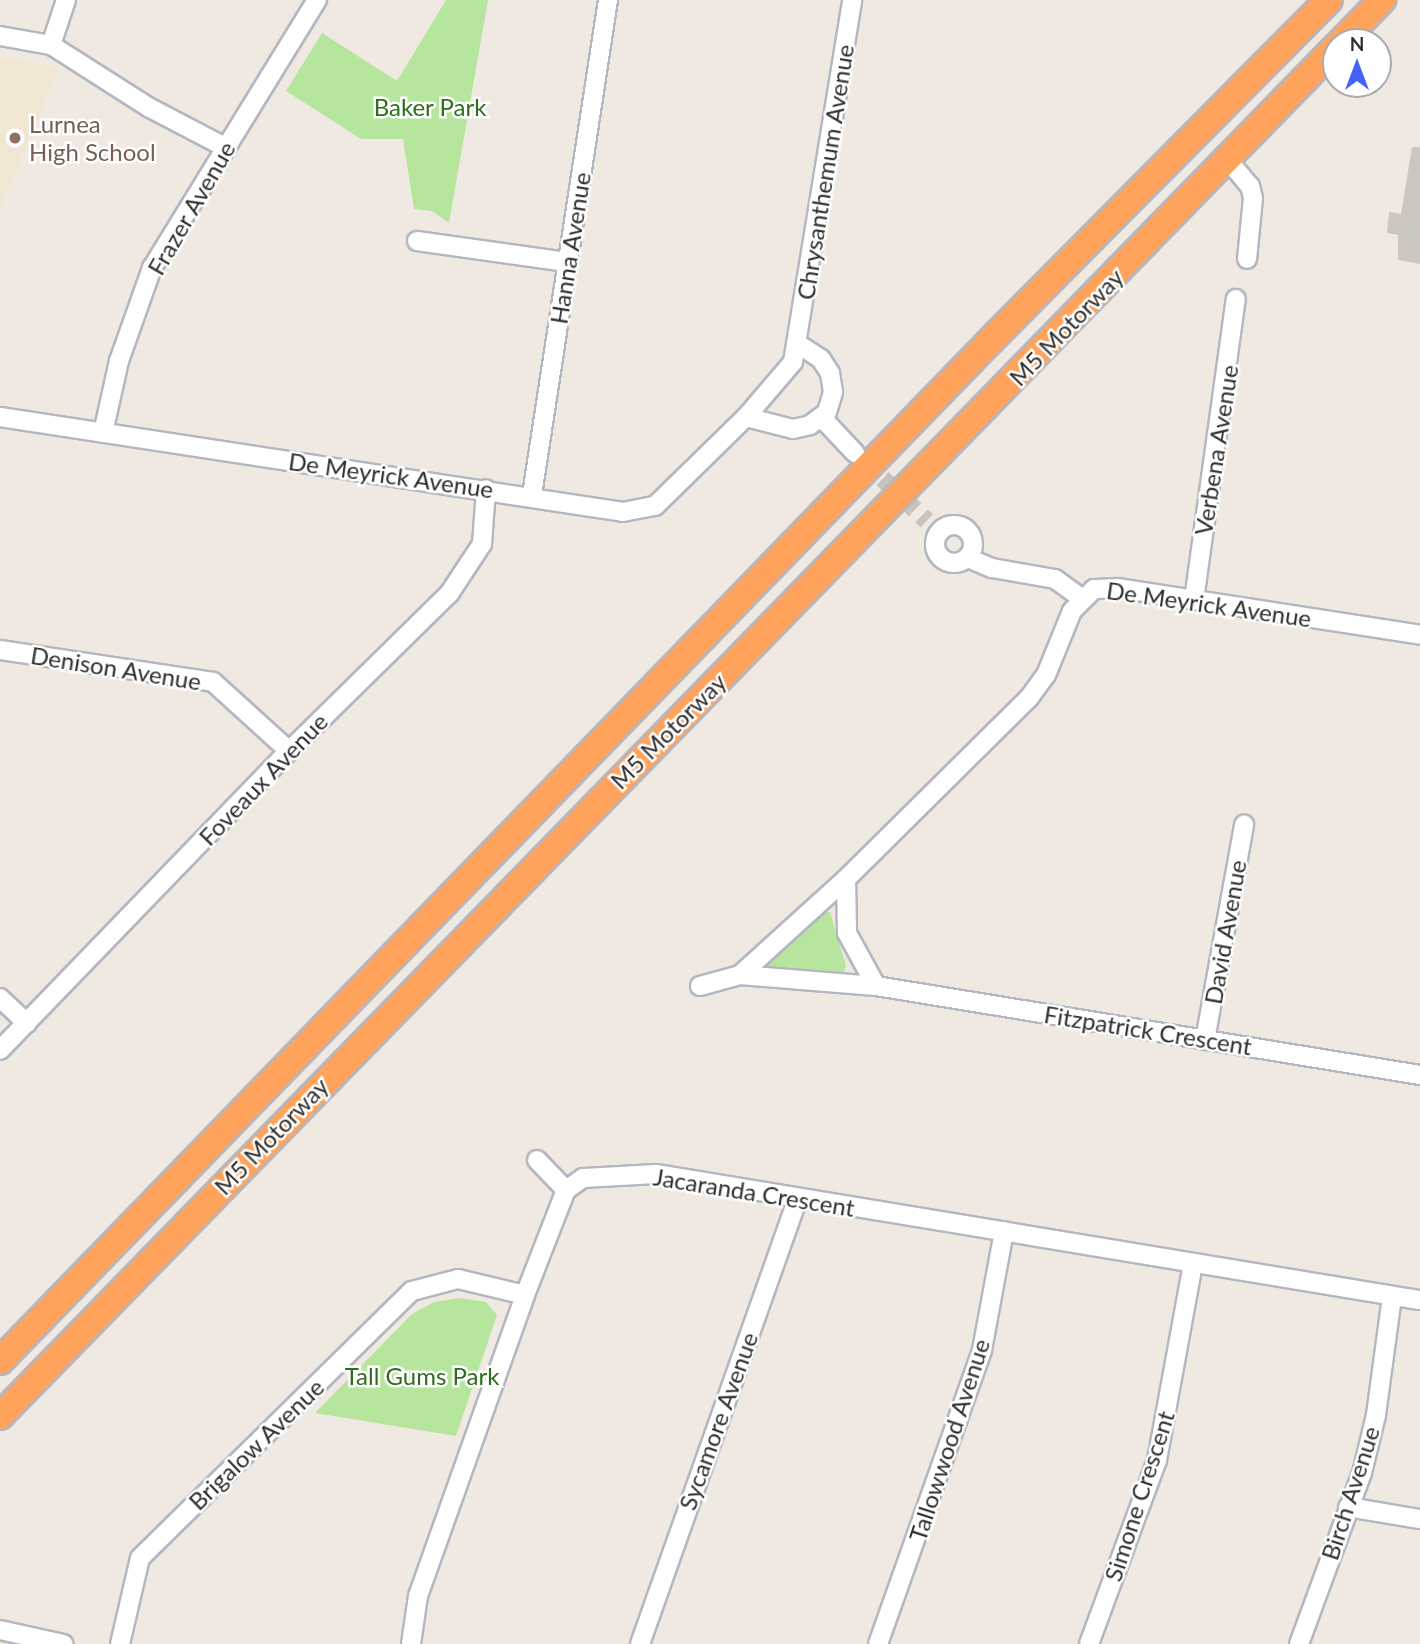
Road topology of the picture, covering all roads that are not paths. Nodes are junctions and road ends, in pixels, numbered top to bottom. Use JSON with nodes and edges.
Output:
{"nodes":[{"id":1,"x":66,"y":0,"type":"edge"},
{"id":2,"x":317,"y":0,"type":"edge"},
{"id":3,"x":608,"y":0,"type":"edge"},
{"id":4,"x":852,"y":0,"type":"edge"},
{"id":5,"x":1329,"y":0,"type":"edge"},
{"id":6,"x":1382,"y":0,"type":"edge"},
{"id":7,"x":1355,"y":28,"type":"edge"},
{"id":8,"x":0,"y":36,"type":"edge"},
{"id":9,"x":51,"y":45,"type":"junction"},
{"id":10,"x":1322,"y":61,"type":"edge"},
{"id":11,"x":225,"y":147,"type":"junction"},
{"id":12,"x":1227,"y":159,"type":"junction"},
{"id":13,"x":416,"y":241,"type":"dead end"},
{"id":14,"x":1247,"y":259,"type":"dead end"},
{"id":15,"x":567,"y":262,"type":"junction"},
{"id":16,"x":1236,"y":299,"type":"dead end"},
{"id":17,"x":798,"y":344,"type":"junction"},
{"id":18,"x":783,"y":379,"type":"joint"},
{"id":19,"x":0,"y":416,"type":"edge"},
{"id":20,"x":746,"y":417,"type":"junction"},
{"id":21,"x":822,"y":418,"type":"junction"},
{"id":22,"x":103,"y":433,"type":"junction"},
{"id":23,"x":855,"y":453,"type":"tunnel mouth"},
{"id":24,"x":486,"y":489,"type":"junction"},
{"id":25,"x":532,"y":495,"type":"junction"},
{"id":26,"x":968,"y":558,"type":"junction"},
{"id":27,"x":1081,"y":598,"type":"junction"},
{"id":28,"x":1194,"y":600,"type":"junction"},
{"id":29,"x":1420,"y":635,"type":"edge"},
{"id":30,"x":0,"y":650,"type":"edge"},
{"id":31,"x":289,"y":751,"type":"junction"},
{"id":32,"x":1244,"y":825,"type":"dead end"},
{"id":33,"x":846,"y":879,"type":"junction"},
{"id":34,"x":740,"y":975,"type":"junction"},
{"id":35,"x":700,"y":986,"type":"dead end"},
{"id":36,"x":876,"y":986,"type":"junction"},
{"id":37,"x":0,"y":998,"type":"edge"},
{"id":38,"x":27,"y":1023,"type":"junction"},
{"id":39,"x":1205,"y":1040,"type":"junction"},
{"id":40,"x":0,"y":1050,"type":"edge"},
{"id":41,"x":1420,"y":1074,"type":"edge"},
{"id":42,"x":537,"y":1160,"type":"dead end"},
{"id":43,"x":566,"y":1190,"type":"junction"},
{"id":44,"x":798,"y":1199,"type":"junction"},
{"id":45,"x":1004,"y":1231,"type":"junction"},
{"id":46,"x":1193,"y":1263,"type":"junction"},
{"id":47,"x":525,"y":1295,"type":"junction"},
{"id":48,"x":1392,"y":1296,"type":"junction"},
{"id":49,"x":1420,"y":1300,"type":"edge"},
{"id":50,"x":0,"y":1360,"type":"edge"},
{"id":51,"x":0,"y":1416,"type":"edge"},
{"id":52,"x":1348,"y":1507,"type":"junction"},
{"id":53,"x":1420,"y":1520,"type":"edge"},
{"id":54,"x":0,"y":1630,"type":"edge"},
{"id":55,"x":63,"y":1644,"type":"edge"},
{"id":56,"x":121,"y":1644,"type":"edge"},
{"id":57,"x":411,"y":1644,"type":"edge"},
{"id":58,"x":640,"y":1644,"type":"edge"},
{"id":59,"x":878,"y":1644,"type":"edge"},
{"id":60,"x":1089,"y":1644,"type":"edge"},
{"id":61,"x":1299,"y":1644,"type":"edge"}],
"edges":[{"from":1,"to":9,"type":"street"},
{"from":2,"to":11,"type":"street","name":"Frazer Avenue"},
{"from":3,"to":15,"type":"street","name":"Hanna Avenue"},
{"from":4,"to":17,"type":"street","name":"Chrysanthemum Avenue"},
{"from":5,"to":50,"type":"highway","name":"M5 Motorway"},
{"from":6,"to":7,"type":"highway"},
{"from":8,"to":9,"type":"street"},
{"from":9,"to":11,"type":"street"},
{"from":10,"to":12,"type":"highway","name":"M5 Motorway"},
{"from":11,"to":22,"type":"street","name":"Frazer Avenue"},
{"from":12,"to":14,"type":"street"},
{"from":12,"to":51,"type":"highway","name":"M5 Motorway"},
{"from":13,"to":15,"type":"street"},
{"from":15,"to":25,"type":"street","name":"Hanna Avenue"},
{"from":16,"to":28,"type":"street","name":"Verbena Avenue"},
{"from":17,"to":18,"type":"street","name":"Chrysanthemum Avenue"},
{"from":17,"to":21,"type":"street"},
{"from":18,"to":20,"type":"street","name":"De Meyrick Avenue"},
{"from":19,"to":22,"type":"street","name":"De Meyrick Avenue"},
{"from":20,"to":21,"type":"street"},
{"from":20,"to":25,"type":"street","name":"De Meyrick Avenue"},
{"from":21,"to":23,"type":"street"},
{"from":22,"to":24,"type":"street","name":"De Meyrick Avenue"},
{"from":24,"to":25,"type":"street","name":"De Meyrick Avenue"},
{"from":24,"to":31,"type":"street","name":"Foveaux Avenue"},
{"from":26,"to":26,"type":"street"},
{"from":26,"to":27,"type":"street","name":"De Meyrick Avenue"},
{"from":27,"to":28,"type":"street","name":"De Meyrick Avenue"},
{"from":27,"to":33,"type":"street","name":"Fitzpatrick Crescent"},
{"from":28,"to":29,"type":"street","name":"De Meyrick Avenue"},
{"from":30,"to":31,"type":"street","name":"Denison Avenue"},
{"from":31,"to":38,"type":"street","name":"Foveaux Avenue"},
{"from":32,"to":39,"type":"street","name":"David Avenue"},
{"from":33,"to":34,"type":"street","name":"Fitzpatrick Crescent"},
{"from":33,"to":36,"type":"street"},
{"from":34,"to":35,"type":"street","name":"Fitzpatrick Crescent"},
{"from":34,"to":36,"type":"street","name":"Fitzpatrick Crescent"},
{"from":36,"to":39,"type":"street","name":"Fitzpatrick Crescent"},
{"from":37,"to":38,"type":"street"},
{"from":38,"to":40,"type":"street","name":"Foveaux Avenue"},
{"from":39,"to":41,"type":"street","name":"Fitzpatrick Crescent"},
{"from":42,"to":43,"type":"street"},
{"from":43,"to":44,"type":"street","name":"Jacaranda Crescent"},
{"from":43,"to":47,"type":"street"},
{"from":44,"to":45,"type":"street","name":"Jacaranda Crescent"},
{"from":44,"to":58,"type":"street","name":"Sycamore Avenue"},
{"from":45,"to":46,"type":"street","name":"Jacaranda Crescent"},
{"from":45,"to":59,"type":"street","name":"Tallowwood Avenue"},
{"from":46,"to":48,"type":"street","name":"Jacaranda Crescent"},
{"from":46,"to":60,"type":"street","name":"Simone Crescent"},
{"from":47,"to":56,"type":"street","name":"Brigalow Avenue"},
{"from":47,"to":57,"type":"street"},
{"from":48,"to":49,"type":"street","name":"Jacaranda Crescent"},
{"from":48,"to":52,"type":"street","name":"Birch Avenue"},
{"from":52,"to":53,"type":"street"},
{"from":52,"to":61,"type":"street","name":"Birch Avenue"},
{"from":54,"to":55,"type":"street"}]}
